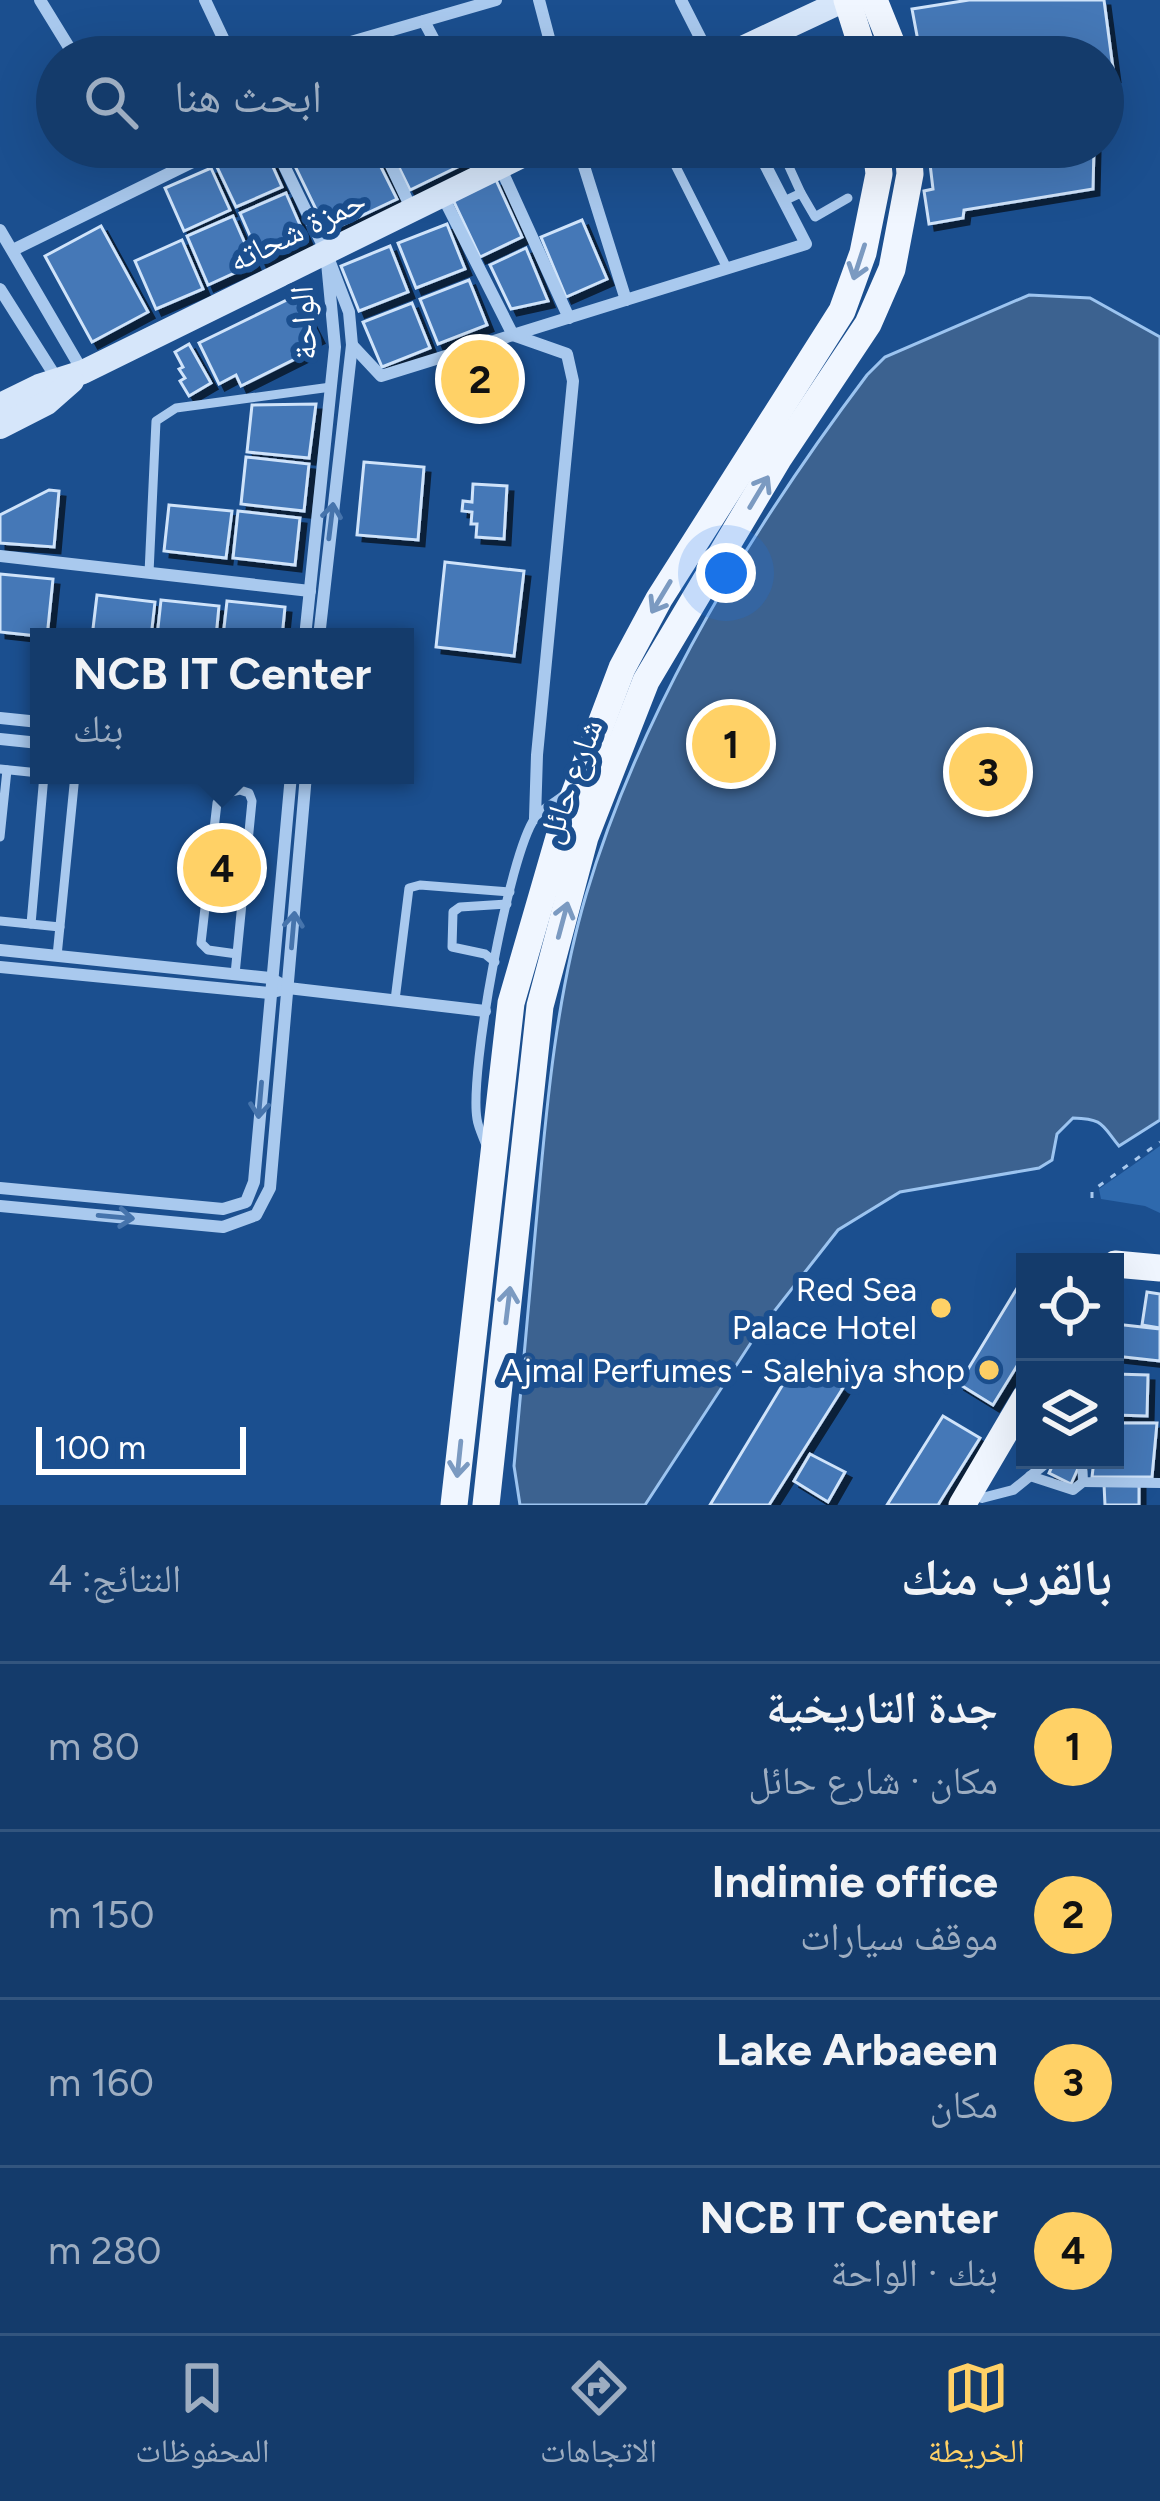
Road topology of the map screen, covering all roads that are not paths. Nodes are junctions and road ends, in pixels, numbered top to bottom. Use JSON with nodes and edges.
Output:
{"nodes":[{"id":1,"x":40,"y":0,"type":"edge"},
{"id":2,"x":205,"y":0,"type":"edge"},
{"id":3,"x":496,"y":0,"type":"edge"},
{"id":4,"x":539,"y":0,"type":"edge"},
{"id":5,"x":681,"y":0,"type":"edge"},
{"id":6,"x":846,"y":0,"type":"edge"},
{"id":7,"x":874,"y":0,"type":"edge"},
{"id":8,"x":424,"y":21,"type":"junction"},
{"id":9,"x":63,"y":36,"type":"edge"},
{"id":10,"x":222,"y":36,"type":"edge"},
{"id":11,"x":381,"y":36,"type":"edge"},
{"id":12,"x":432,"y":36,"type":"edge"},
{"id":13,"x":548,"y":36,"type":"edge"},
{"id":14,"x":699,"y":36,"type":"edge"},
{"id":15,"x":768,"y":36,"type":"edge"},
{"id":16,"x":858,"y":36,"type":"edge"},
{"id":17,"x":889,"y":36,"type":"edge"},
{"id":18,"x":181,"y":168,"type":"edge"},
{"id":19,"x":285,"y":168,"type":"edge"},
{"id":20,"x":392,"y":168,"type":"edge"},
{"id":21,"x":480,"y":168,"type":"edge"},
{"id":22,"x":501,"y":168,"type":"edge"},
{"id":23,"x":585,"y":168,"type":"edge"},
{"id":24,"x":677,"y":168,"type":"edge"},
{"id":25,"x":767,"y":168,"type":"edge"},
{"id":26,"x":790,"y":168,"type":"edge"},
{"id":27,"x":878,"y":168,"type":"edge"},
{"id":28,"x":910,"y":168,"type":"edge"},
{"id":29,"x":801,"y":193,"type":"junction"},
{"id":30,"x":442,"y":195,"type":"junction"},
{"id":31,"x":848,"y":198,"type":"dead end"},
{"id":32,"x":784,"y":201,"type":"junction"},
{"id":33,"x":412,"y":210,"type":"junction"},
{"id":34,"x":0,"y":230,"type":"edge"},
{"id":35,"x":13,"y":250,"type":"junction"},
{"id":36,"x":326,"y":252,"type":"junction"},
{"id":37,"x":727,"y":268,"type":"junction"},
{"id":38,"x":0,"y":289,"type":"edge"},
{"id":39,"x":626,"y":300,"type":"junction"},
{"id":40,"x":569,"y":318,"type":"junction"},
{"id":41,"x":513,"y":335,"type":"junction"},
{"id":42,"x":352,"y":345,"type":"junction"},
{"id":43,"x":83,"y":371,"type":"junction"},
{"id":44,"x":57,"y":380,"type":"junction"},
{"id":45,"x":331,"y":388,"type":"junction"},
{"id":46,"x":0,"y":406,"type":"edge"},
{"id":47,"x":0,"y":428,"type":"edge"},
{"id":48,"x":0,"y":556,"type":"edge"},
{"id":49,"x":148,"y":573,"type":"junction"},
{"id":50,"x":310,"y":591,"type":"junction"},
{"id":51,"x":306,"y":628,"type":"edge"},
{"id":52,"x":320,"y":628,"type":"edge"},
{"id":53,"x":0,"y":718,"type":"edge"},
{"id":54,"x":30,"y":721,"type":"edge"},
{"id":55,"x":0,"y":739,"type":"edge"},
{"id":56,"x":30,"y":742,"type":"edge"},
{"id":57,"x":3,"y":770,"type":"edge"},
{"id":58,"x":40,"y":784,"type":"edge"},
{"id":59,"x":74,"y":784,"type":"edge"},
{"id":60,"x":290,"y":784,"type":"edge"},
{"id":61,"x":305,"y":784,"type":"edge"},
{"id":62,"x":578,"y":785,"type":"junction"},
{"id":63,"x":535,"y":818,"type":"junction"},
{"id":64,"x":0,"y":837,"type":"edge"},
{"id":65,"x":509,"y":898,"type":"junction"},
{"id":66,"x":0,"y":921,"type":"edge"},
{"id":67,"x":31,"y":924,"type":"junction"},
{"id":68,"x":60,"y":927,"type":"junction"},
{"id":69,"x":0,"y":950,"type":"edge"},
{"id":70,"x":237,"y":954,"type":"junction"},
{"id":71,"x":57,"y":956,"type":"junction"},
{"id":72,"x":495,"y":962,"type":"junction"},
{"id":73,"x":0,"y":968,"type":"edge"},
{"id":74,"x":235,"y":974,"type":"junction"},
{"id":75,"x":270,"y":986,"type":"junction"},
{"id":76,"x":288,"y":988,"type":"junction"},
{"id":77,"x":394,"y":1000,"type":"junction"},
{"id":78,"x":485,"y":1011,"type":"junction"},
{"id":79,"x":491,"y":1160,"type":"junction"},
{"id":80,"x":0,"y":1188,"type":"edge"},
{"id":81,"x":0,"y":1206,"type":"edge"},
{"id":82,"x":1124,"y":1265,"type":"edge"},
{"id":83,"x":1160,"y":1268,"type":"edge"},
{"id":84,"x":1016,"y":1418,"type":"edge"},
{"id":85,"x":1039,"y":1469,"type":"edge"},
{"id":86,"x":1082,"y":1469,"type":"edge"},
{"id":87,"x":1030,"y":1476,"type":"junction"},
{"id":88,"x":1083,"y":1482,"type":"junction"},
{"id":89,"x":1160,"y":1483,"type":"edge"},
{"id":90,"x":974,"y":1503,"type":"edge"},
{"id":91,"x":454,"y":1505,"type":"edge"},
{"id":92,"x":486,"y":1505,"type":"edge"}],
"edges":[{"from":1,"to":9,"type":"street"},
{"from":2,"to":10,"type":"street"},
{"from":3,"to":8,"type":"street"},
{"from":4,"to":13,"type":"street"},
{"from":5,"to":14,"type":"street"},
{"from":6,"to":15,"type":"main road"},
{"from":6,"to":16,"type":"main road"},
{"from":7,"to":17,"type":"main road"},
{"from":8,"to":11,"type":"street"},
{"from":8,"to":12,"type":"street"},
{"from":18,"to":35,"type":"street"},
{"from":19,"to":36,"type":"street"},
{"from":20,"to":33,"type":"street"},
{"from":21,"to":30,"type":"main road","name":"حمزة شحاته"},
{"from":22,"to":40,"type":"street"},
{"from":23,"to":39,"type":"street"},
{"from":24,"to":37,"type":"lane"},
{"from":25,"to":32,"type":"street"},
{"from":26,"to":29,"type":"lane"},
{"from":27,"to":62,"type":"main road","name":"شارع حائل","one_way":true},
{"from":92,"to":28,"type":"main road","name":"شارع حائل","one_way":true},
{"from":29,"to":31,"type":"lane"},
{"from":29,"to":32,"type":"lane"},
{"from":30,"to":33,"type":"main road","name":"حمزة شحاته"},
{"from":30,"to":41,"type":"street"},
{"from":32,"to":37,"type":"street"},
{"from":33,"to":36,"type":"main road","name":"حمزة شحاته"},
{"from":34,"to":35,"type":"street"},
{"from":35,"to":43,"type":"street"},
{"from":36,"to":42,"type":"street","name":"الواحة"},
{"from":36,"to":43,"type":"main road","name":"حمزة شحاته"},
{"from":36,"to":45,"type":"street","name":"الواحة"},
{"from":37,"to":39,"type":"street"},
{"from":38,"to":44,"type":"street"},
{"from":39,"to":40,"type":"street"},
{"from":40,"to":41,"type":"street"},
{"from":41,"to":42,"type":"street"},
{"from":41,"to":63,"type":"street"},
{"from":52,"to":42,"type":"street","name":"الواحة","one_way":true},
{"from":43,"to":44,"type":"main road","name":"حمزة شحاته"},
{"from":43,"to":47,"type":"main road","name":"حمزة شحاته"},
{"from":44,"to":46,"type":"main road","name":"حمزة شحاته"},
{"from":45,"to":49,"type":"lane"},
{"from":45,"to":50,"type":"street","name":"الواحة"},
{"from":48,"to":49,"type":"street"},
{"from":49,"to":50,"type":"street"},
{"from":50,"to":51,"type":"street","name":"الواحة"},
{"from":53,"to":54,"type":"street"},
{"from":55,"to":56,"type":"street"},
{"from":57,"to":64,"type":"lane"},
{"from":58,"to":67,"type":"lane"},
{"from":59,"to":68,"type":"lane"},
{"from":60,"to":75,"type":"street"},
{"from":76,"to":61,"type":"street","one_way":true},
{"from":62,"to":63,"type":"lane"},
{"from":62,"to":79,"type":"main road","name":"شارع حائل"},
{"from":63,"to":65,"type":"lane"},
{"from":65,"to":72,"type":"lane"},
{"from":65,"to":72,"type":"lane"},
{"from":65,"to":77,"type":"lane"},
{"from":66,"to":67,"type":"lane"},
{"from":67,"to":68,"type":"lane"},
{"from":68,"to":71,"type":"lane"},
{"from":69,"to":71,"type":"street"},
{"from":70,"to":70,"type":"lane"},
{"from":70,"to":74,"type":"lane"},
{"from":71,"to":74,"type":"street"},
{"from":72,"to":78,"type":"lane"},
{"from":73,"to":75,"type":"street"},
{"from":74,"to":75,"type":"street"},
{"from":75,"to":76,"type":"street"},
{"from":75,"to":80,"type":"street","one_way":true},
{"from":76,"to":77,"type":"street"},
{"from":81,"to":76,"type":"street","one_way":true},
{"from":77,"to":78,"type":"street"},
{"from":78,"to":79,"type":"lane"},
{"from":79,"to":91,"type":"main road","name":"شارع حائل","one_way":true},
{"from":82,"to":83,"type":"main road"},
{"from":84,"to":90,"type":"main road"},
{"from":85,"to":87,"type":"street"},
{"from":86,"to":88,"type":"street"},
{"from":87,"to":88,"type":"street"},
{"from":87,"to":90,"type":"street"},
{"from":88,"to":89,"type":"street"}]}
